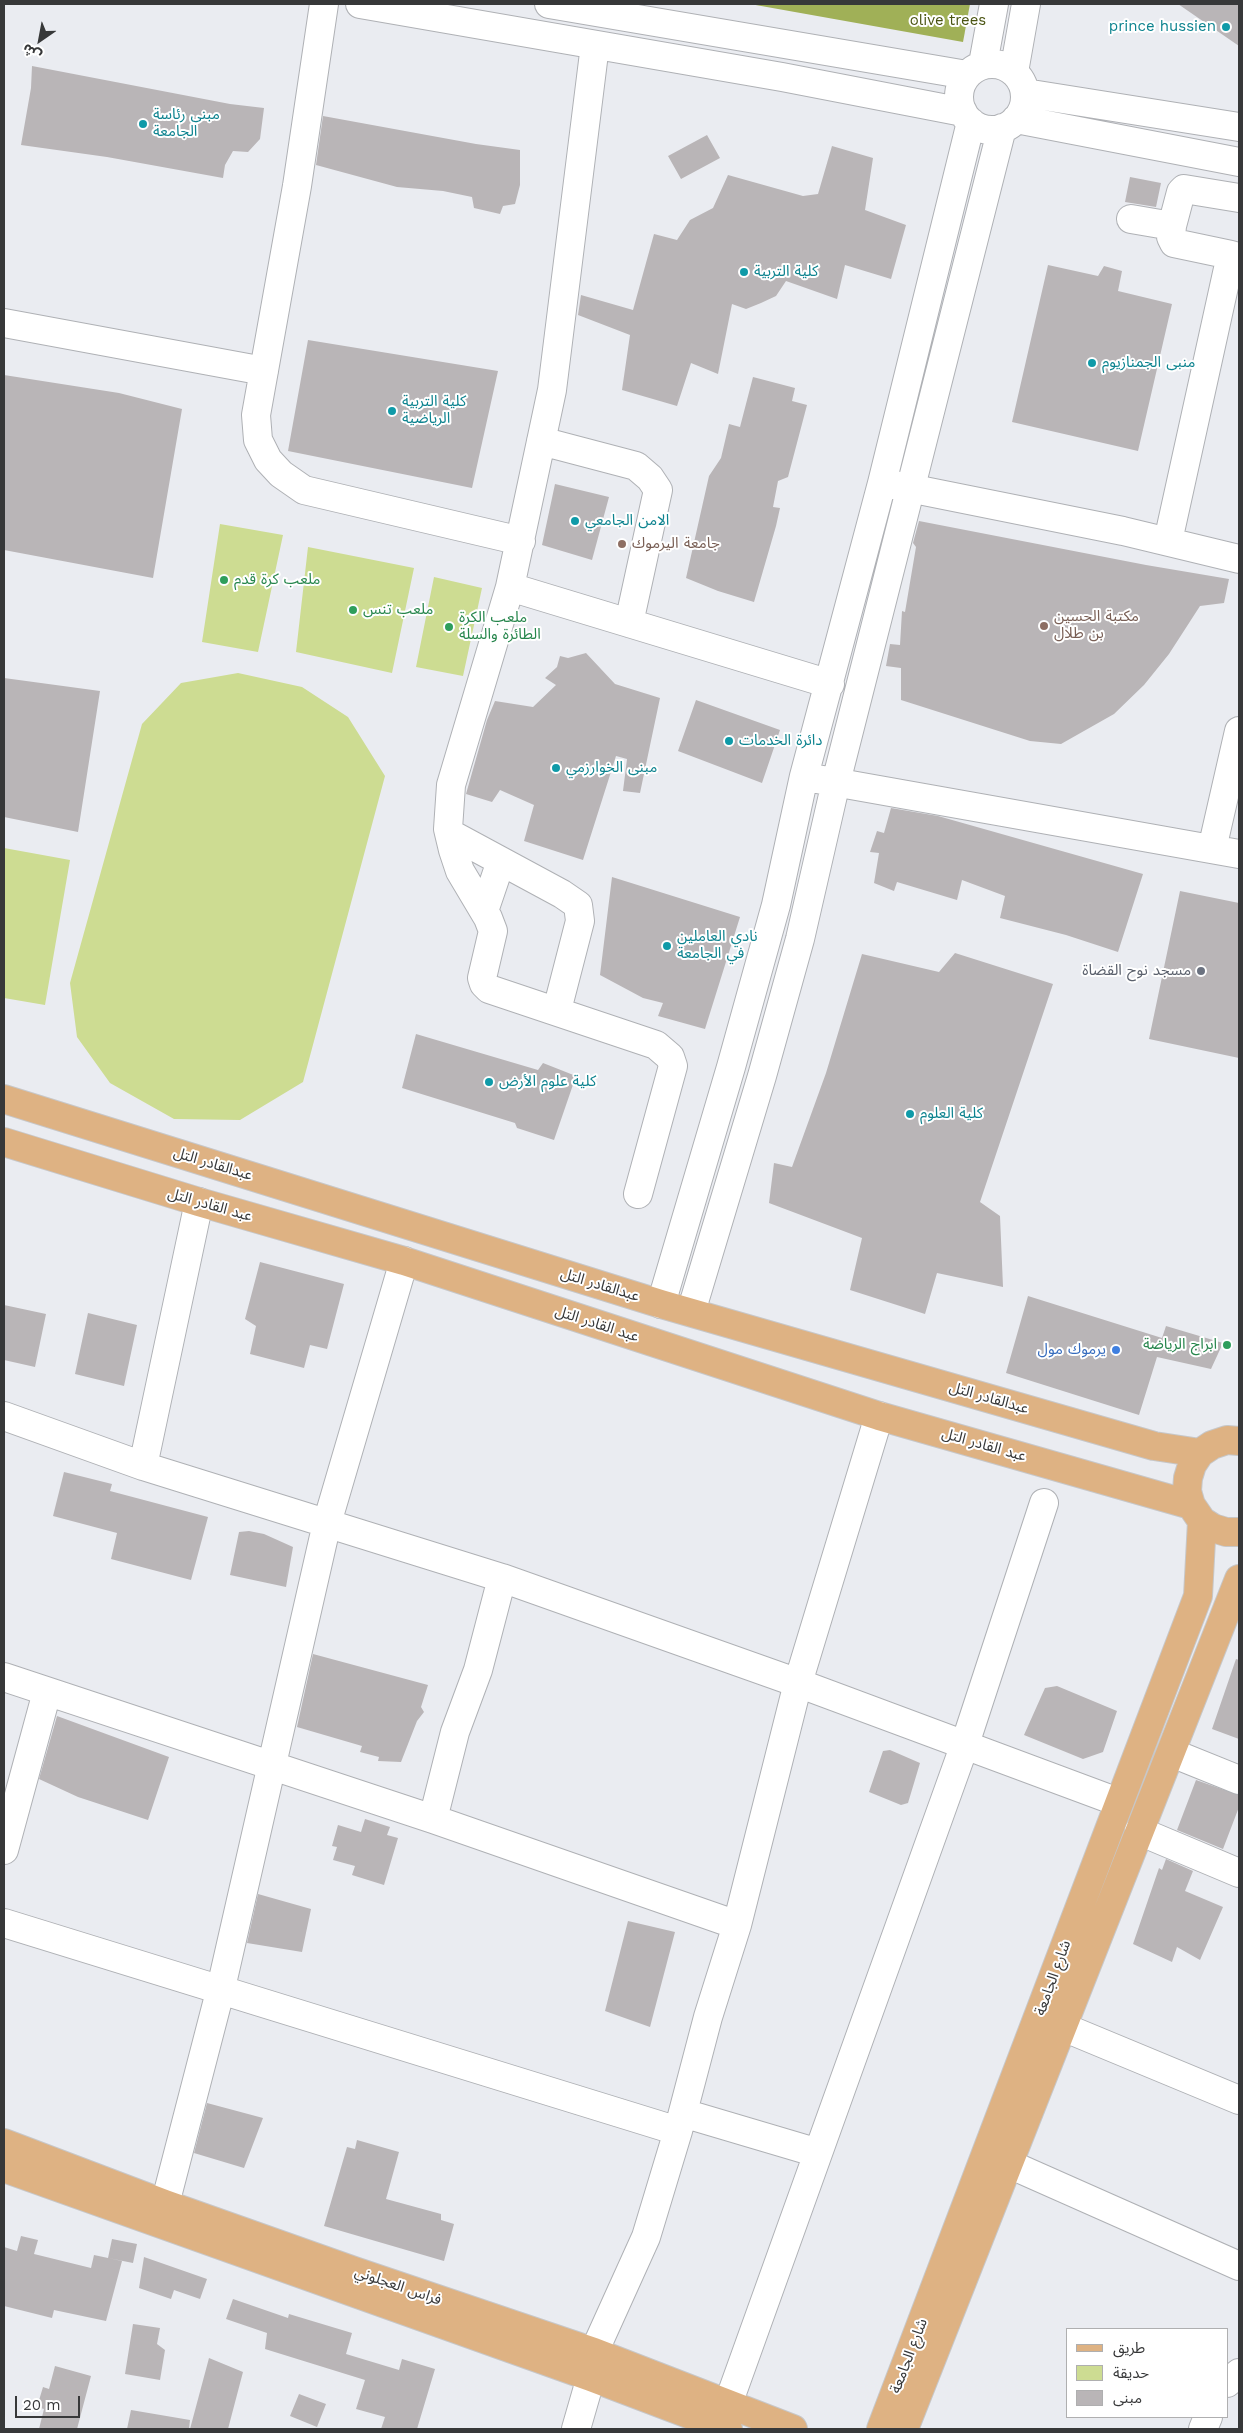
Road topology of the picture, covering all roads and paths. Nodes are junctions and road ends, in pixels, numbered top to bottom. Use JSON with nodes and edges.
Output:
{"nodes":[{"id":1,"x":324,"y":4,"type":"edge"},
{"id":2,"x":360,"y":4,"type":"edge"},
{"id":3,"x":994,"y":4,"type":"edge"},
{"id":4,"x":1026,"y":4,"type":"edge"},
{"id":5,"x":560,"y":6,"type":"edge"},
{"id":6,"x":611,"y":12,"type":"edge"},
{"id":7,"x":567,"y":40,"type":"junction"},
{"id":8,"x":594,"y":45,"type":"junction"},
{"id":9,"x":621,"y":49,"type":"junction"},
{"id":10,"x":975,"y":70,"type":"junction"},
{"id":11,"x":1019,"y":83,"type":"junction"},
{"id":12,"x":967,"y":117,"type":"junction"},
{"id":13,"x":1009,"y":124,"type":"junction"},
{"id":14,"x":1239,"y":128,"type":"edge"},
{"id":15,"x":1239,"y":162,"type":"edge"},
{"id":16,"x":1239,"y":198,"type":"edge"},
{"id":17,"x":1131,"y":219,"type":"dead end"},
{"id":18,"x":1172,"y":226,"type":"junction"},
{"id":19,"x":1235,"y":256,"type":"edge"},
{"id":20,"x":4,"y":322,"type":"edge"},
{"id":21,"x":264,"y":371,"type":"junction"},
{"id":22,"x":541,"y":441,"type":"junction"},
{"id":23,"x":882,"y":483,"type":"junction"},
{"id":24,"x":911,"y":489,"type":"junction"},
{"id":25,"x":521,"y":541,"type":"junction"},
{"id":26,"x":1168,"y":541,"type":"junction"},
{"id":27,"x":1239,"y":559,"type":"edge"},
{"id":28,"x":510,"y":587,"type":"junction"},
{"id":29,"x":629,"y":623,"type":"junction"},
{"id":30,"x":830,"y":684,"type":"junction"},
{"id":31,"x":1239,"y":731,"type":"edge"},
{"id":32,"x":804,"y":776,"type":"junction"},
{"id":33,"x":836,"y":782,"type":"junction"},
{"id":34,"x":449,"y":833,"type":"junction"},
{"id":35,"x":1212,"y":849,"type":"junction"},
{"id":36,"x":1239,"y":854,"type":"edge"},
{"id":37,"x":501,"y":861,"type":"junction"},
{"id":38,"x":776,"y":905,"type":"junction"},
{"id":39,"x":484,"y":911,"type":"junction"},
{"id":40,"x":806,"y":911,"type":"junction"},
{"id":41,"x":557,"y":1010,"type":"junction"},
{"id":42,"x":4,"y":1099,"type":"edge"},
{"id":43,"x":4,"y":1142,"type":"edge"},
{"id":44,"x":638,"y":1194,"type":"dead end"},
{"id":45,"x":199,"y":1202,"type":"junction"},
{"id":46,"x":404,"y":1261,"type":"junction"},
{"id":47,"x":661,"y":1304,"type":"junction"},
{"id":48,"x":691,"y":1312,"type":"junction"},
{"id":49,"x":4,"y":1416,"type":"edge"},
{"id":50,"x":879,"y":1416,"type":"junction"},
{"id":51,"x":1235,"y":1434,"type":"edge"},
{"id":52,"x":1200,"y":1454,"type":"junction"},
{"id":53,"x":144,"y":1466,"type":"junction"},
{"id":54,"x":1044,"y":1503,"type":"dead end"},
{"id":55,"x":1197,"y":1513,"type":"junction"},
{"id":56,"x":327,"y":1523,"type":"junction"},
{"id":57,"x":1239,"y":1532,"type":"edge"},
{"id":58,"x":502,"y":1578,"type":"junction"},
{"id":59,"x":1239,"y":1579,"type":"edge"},
{"id":60,"x":4,"y":1678,"type":"edge"},
{"id":61,"x":798,"y":1683,"type":"junction"},
{"id":62,"x":48,"y":1692,"type":"junction"},
{"id":63,"x":965,"y":1744,"type":"junction"},
{"id":64,"x":1172,"y":1753,"type":"junction"},
{"id":65,"x":272,"y":1766,"type":"junction"},
{"id":66,"x":1239,"y":1780,"type":"edge"},
{"id":67,"x":1118,"y":1802,"type":"junction"},
{"id":68,"x":433,"y":1818,"type":"junction"},
{"id":69,"x":1139,"y":1831,"type":"junction"},
{"id":70,"x":4,"y":1850,"type":"edge"},
{"id":71,"x":1239,"y":1872,"type":"edge"},
{"id":72,"x":4,"y":1922,"type":"edge"},
{"id":73,"x":737,"y":1925,"type":"junction"},
{"id":74,"x":221,"y":1988,"type":"junction"},
{"id":75,"x":1063,"y":2027,"type":"junction"},
{"id":76,"x":1239,"y":2100,"type":"edge"},
{"id":77,"x":680,"y":2122,"type":"junction"},
{"id":78,"x":4,"y":2143,"type":"edge"},
{"id":79,"x":818,"y":2153,"type":"junction"},
{"id":80,"x":1009,"y":2164,"type":"junction"},
{"id":81,"x":4,"y":2168,"type":"edge"},
{"id":82,"x":165,"y":2204,"type":"junction"},
{"id":83,"x":1239,"y":2266,"type":"edge"},
{"id":84,"x":593,"y":2365,"type":"junction"},
{"id":85,"x":1239,"y":2373,"type":"edge"},
{"id":86,"x":1228,"y":2382,"type":"edge"},
{"id":87,"x":728,"y":2417,"type":"edge"},
{"id":88,"x":576,"y":2429,"type":"edge"},
{"id":89,"x":792,"y":2429,"type":"edge"},
{"id":90,"x":881,"y":2429,"type":"edge"},
{"id":91,"x":904,"y":2429,"type":"edge"}],
"edges":[{"from":1,"to":21,"type":"street"},
{"from":2,"to":7,"type":"street"},
{"from":3,"to":10,"type":"street"},
{"from":4,"to":11,"type":"street"},
{"from":5,"to":6,"type":"street"},
{"from":5,"to":7,"type":"street"},
{"from":6,"to":9,"type":"street"},
{"from":6,"to":10,"type":"street"},
{"from":7,"to":8,"type":"street"},
{"from":8,"to":9,"type":"street"},
{"from":8,"to":22,"type":"street"},
{"from":9,"to":12,"type":"street"},
{"from":10,"to":11,"type":"street"},
{"from":10,"to":12,"type":"street"},
{"from":11,"to":13,"type":"street"},
{"from":11,"to":14,"type":"street"},
{"from":12,"to":13,"type":"street"},
{"from":12,"to":23,"type":"street"},
{"from":13,"to":15,"type":"street"},
{"from":13,"to":24,"type":"street"},
{"from":16,"to":18,"type":"street"},
{"from":17,"to":18,"type":"street"},
{"from":18,"to":19,"type":"street"},
{"from":19,"to":26,"type":"street"},
{"from":20,"to":21,"type":"street"},
{"from":21,"to":25,"type":"street"},
{"from":22,"to":25,"type":"street"},
{"from":22,"to":29,"type":"street"},
{"from":23,"to":24,"type":"street"},
{"from":23,"to":30,"type":"street"},
{"from":24,"to":26,"type":"street"},
{"from":24,"to":33,"type":"street"},
{"from":25,"to":28,"type":"street"},
{"from":26,"to":27,"type":"street"},
{"from":28,"to":29,"type":"street"},
{"from":28,"to":34,"type":"street"},
{"from":29,"to":30,"type":"street"},
{"from":30,"to":32,"type":"street"},
{"from":31,"to":35,"type":"street"},
{"from":32,"to":33,"type":"street"},
{"from":32,"to":38,"type":"street"},
{"from":33,"to":35,"type":"street"},
{"from":33,"to":40,"type":"street"},
{"from":34,"to":37,"type":"street"},
{"from":34,"to":39,"type":"street"},
{"from":35,"to":36,"type":"street"},
{"from":37,"to":39,"type":"street"},
{"from":37,"to":41,"type":"street"},
{"from":38,"to":40,"type":"street"},
{"from":38,"to":47,"type":"street"},
{"from":39,"to":41,"type":"street"},
{"from":40,"to":48,"type":"street"},
{"from":41,"to":44,"type":"street"},
{"from":42,"to":47,"type":"main road","name":"عبدالقادر التل"},
{"from":43,"to":45,"type":"main road","name":"عبد القادر التل"},
{"from":45,"to":46,"type":"main road","name":"عبد القادر التل"},
{"from":45,"to":53,"type":"street"},
{"from":46,"to":50,"type":"main road","name":"عبد القادر التل"},
{"from":46,"to":56,"type":"street"},
{"from":47,"to":48,"type":"main road","name":"عبدالقادر التل"},
{"from":48,"to":52,"type":"main road","name":"عبدالقادر التل"},
{"from":49,"to":53,"type":"street"},
{"from":50,"to":55,"type":"main road","name":"عبد القادر التل"},
{"from":50,"to":61,"type":"street"},
{"from":51,"to":52,"type":"main road"},
{"from":52,"to":55,"type":"main road","name":"شارع الجامعة"},
{"from":53,"to":56,"type":"street"},
{"from":54,"to":63,"type":"street"},
{"from":55,"to":57,"type":"main road","name":"عبد القادر التل"},
{"from":55,"to":67,"type":"main road","name":"شارع الجامعة"},
{"from":56,"to":58,"type":"street"},
{"from":56,"to":65,"type":"street"},
{"from":58,"to":61,"type":"street"},
{"from":58,"to":68,"type":"street"},
{"from":59,"to":64,"type":"main road","name":"شارع الجامعة"},
{"from":60,"to":62,"type":"street"},
{"from":61,"to":63,"type":"street"},
{"from":61,"to":73,"type":"street"},
{"from":62,"to":65,"type":"street"},
{"from":62,"to":70,"type":"street"},
{"from":63,"to":67,"type":"street"},
{"from":63,"to":79,"type":"street"},
{"from":64,"to":66,"type":"street"},
{"from":64,"to":69,"type":"main road","name":"شارع الجامعة"},
{"from":65,"to":68,"type":"street"},
{"from":65,"to":74,"type":"street"},
{"from":67,"to":90,"type":"main road","name":"شارع الجامعة"},
{"from":68,"to":73,"type":"street"},
{"from":69,"to":71,"type":"street"},
{"from":69,"to":75,"type":"main road","name":"شارع الجامعة"},
{"from":72,"to":74,"type":"street"},
{"from":73,"to":77,"type":"street"},
{"from":74,"to":77,"type":"street"},
{"from":74,"to":82,"type":"street"},
{"from":75,"to":76,"type":"street"},
{"from":75,"to":80,"type":"main road","name":"شارع الجامعة"},
{"from":77,"to":79,"type":"street"},
{"from":77,"to":84,"type":"street"},
{"from":78,"to":82,"type":"main road","name":"فراس العجلوني"},
{"from":79,"to":87,"type":"street"},
{"from":80,"to":83,"type":"street"},
{"from":80,"to":91,"type":"main road","name":"شارع الجامعة"},
{"from":81,"to":84,"type":"main road","name":"فراس العجلوني"},
{"from":82,"to":84,"type":"main road","name":"فراس العجلوني"},
{"from":84,"to":87,"type":"main road","name":"فراس العجلوني"},
{"from":84,"to":88,"type":"street"},
{"from":85,"to":86,"type":"street"},
{"from":87,"to":89,"type":"main road","name":"فراس العجلوني"}]}
